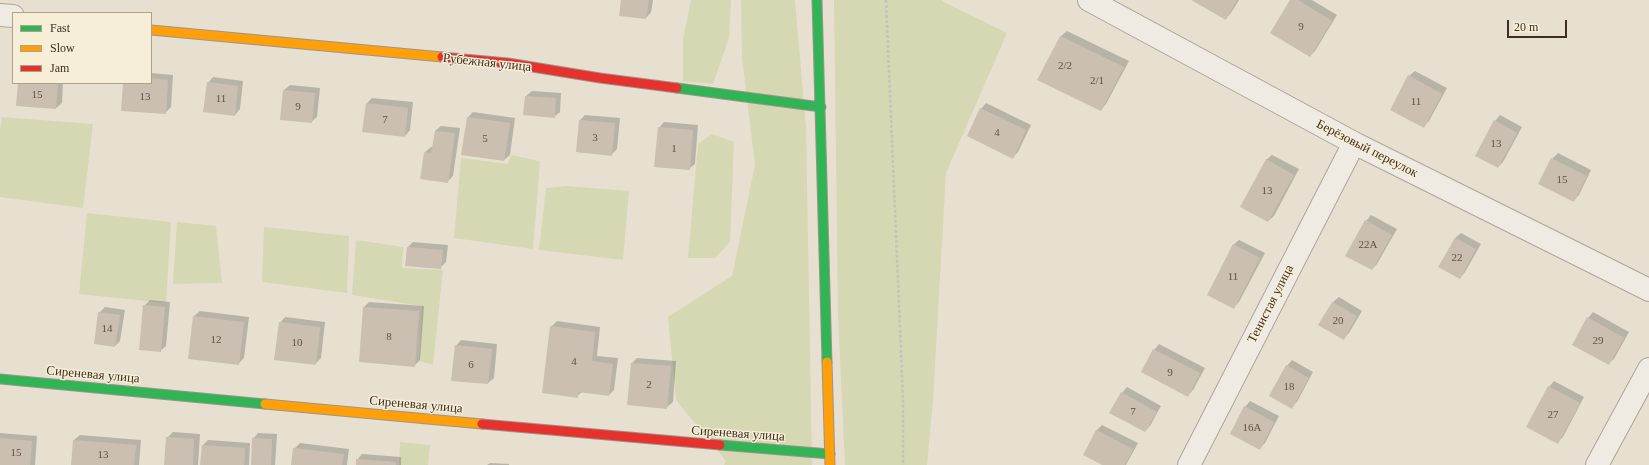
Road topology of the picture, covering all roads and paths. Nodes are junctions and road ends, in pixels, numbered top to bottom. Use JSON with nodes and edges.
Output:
{"nodes":[{"id":1,"x":817,"y":0,"type":"edge"},
{"id":2,"x":886,"y":0,"type":"edge"},
{"id":3,"x":1089,"y":0,"type":"edge"},
{"id":4,"x":0,"y":15,"type":"edge"},
{"id":5,"x":12,"y":16,"type":"edge"},
{"id":6,"x":152,"y":30,"type":"edge"},
{"id":7,"x":822,"y":107,"type":"junction"},
{"id":8,"x":1354,"y":143,"type":"junction"},
{"id":9,"x":1649,"y":290,"type":"edge"},
{"id":10,"x":1649,"y":368,"type":"edge"},
{"id":11,"x":0,"y":379,"type":"edge"},
{"id":12,"x":830,"y":454,"type":"junction"},
{"id":13,"x":830,"y":465,"type":"edge"},
{"id":14,"x":903,"y":465,"type":"edge"},
{"id":15,"x":1189,"y":465,"type":"edge"},
{"id":16,"x":1597,"y":465,"type":"edge"}],
"edges":[{"from":1,"to":7,"type":"street"},
{"from":2,"to":14,"type":"path"},
{"from":3,"to":8,"type":"street","name":"Берёзовый переулок"},
{"from":4,"to":5,"type":"street"},
{"from":6,"to":7,"type":"street","name":"Рубежная улица"},
{"from":7,"to":12,"type":"street"},
{"from":8,"to":9,"type":"street","name":"Берёзовый переулок"},
{"from":8,"to":15,"type":"street","name":"Тенистая улица"},
{"from":10,"to":16,"type":"street"},
{"from":11,"to":12,"type":"street","name":"Сиреневая улица"},
{"from":12,"to":13,"type":"street"}]}
